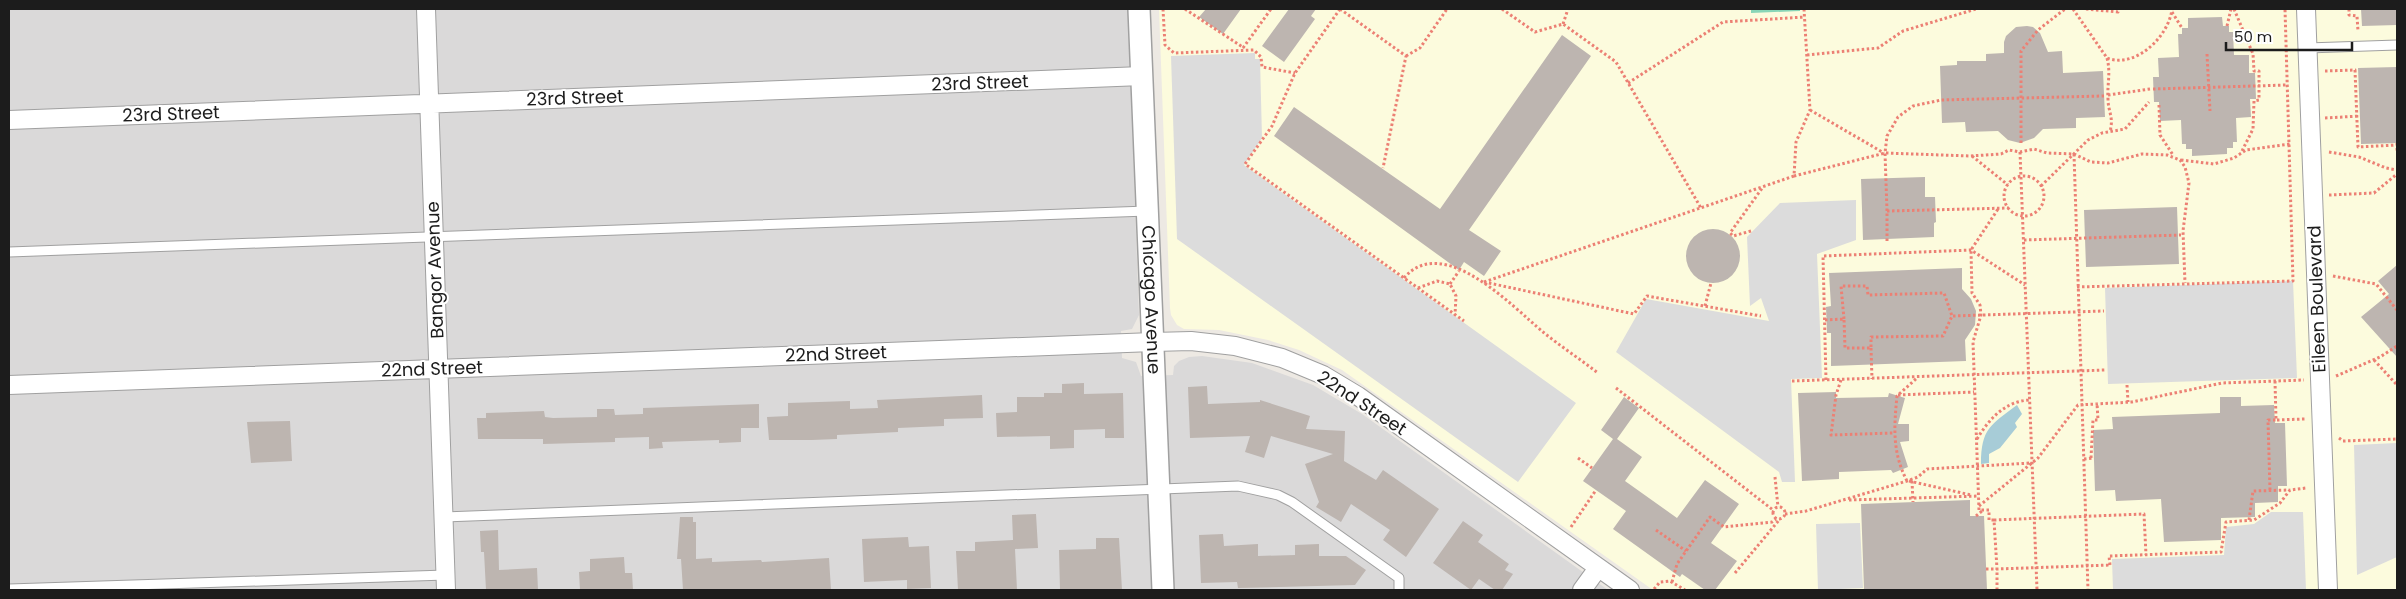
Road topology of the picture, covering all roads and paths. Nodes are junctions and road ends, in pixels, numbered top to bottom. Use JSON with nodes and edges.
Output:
{"nodes":[{"id":1,"x":426,"y":9,"type":"edge"},
{"id":2,"x":1139,"y":9,"type":"edge"},
{"id":3,"x":1163,"y":9,"type":"edge"},
{"id":4,"x":1185,"y":9,"type":"edge"},
{"id":5,"x":1271,"y":9,"type":"edge"},
{"id":6,"x":1340,"y":9,"type":"edge"},
{"id":7,"x":1447,"y":9,"type":"edge"},
{"id":8,"x":1502,"y":9,"type":"edge"},
{"id":9,"x":1568,"y":9,"type":"edge"},
{"id":10,"x":1804,"y":9,"type":"edge"},
{"id":11,"x":1976,"y":9,"type":"edge"},
{"id":12,"x":2066,"y":9,"type":"edge"},
{"id":13,"x":2073,"y":9,"type":"edge"},
{"id":14,"x":2086,"y":9,"type":"edge"},
{"id":15,"x":2118,"y":9,"type":"edge"},
{"id":16,"x":2233,"y":9,"type":"edge"},
{"id":17,"x":2285,"y":9,"type":"edge"},
{"id":18,"x":2306,"y":9,"type":"edge"},
{"id":19,"x":2349,"y":9,"type":"edge"},
{"id":20,"x":2172,"y":10,"type":"edge"},
{"id":21,"x":1805,"y":17,"type":"junction"},
{"id":22,"x":1563,"y":24,"type":"junction"},
{"id":23,"x":2227,"y":26,"type":"dead end"},
{"id":24,"x":2182,"y":28,"type":"dead end"},
{"id":25,"x":2358,"y":31,"type":"dead end"},
{"id":26,"x":2397,"y":45,"type":"edge"},
{"id":27,"x":2308,"y":48,"type":"junction"},
{"id":28,"x":1243,"y":49,"type":"junction"},
{"id":29,"x":2207,"y":54,"type":"dead end"},
{"id":30,"x":1807,"y":55,"type":"junction"},
{"id":31,"x":1406,"y":56,"type":"junction"},
{"id":32,"x":2107,"y":58,"type":"junction"},
{"id":33,"x":2322,"y":71,"type":"dead end"},
{"id":34,"x":1295,"y":73,"type":"junction"},
{"id":35,"x":1142,"y":76,"type":"junction"},
{"id":36,"x":1628,"y":83,"type":"junction"},
{"id":37,"x":2293,"y":84,"type":"dead end"},
{"id":38,"x":2287,"y":85,"type":"junction"},
{"id":39,"x":2259,"y":86,"type":"junction"},
{"id":40,"x":2106,"y":96,"type":"junction"},
{"id":41,"x":2021,"y":97,"type":"junction"},
{"id":42,"x":2149,"y":102,"type":"dead end"},
{"id":43,"x":429,"y":104,"type":"junction"},
{"id":44,"x":2159,"y":106,"type":"dead end"},
{"id":45,"x":1810,"y":110,"type":"junction"},
{"id":46,"x":2210,"y":111,"type":"dead end"},
{"id":47,"x":2359,"y":116,"type":"junction"},
{"id":48,"x":2322,"y":118,"type":"dead end"},
{"id":49,"x":9,"y":120,"type":"edge"},
{"id":50,"x":2110,"y":132,"type":"junction"},
{"id":51,"x":2022,"y":142,"type":"dead end"},
{"id":52,"x":2289,"y":144,"type":"junction"},
{"id":53,"x":2296,"y":144,"type":"dead end"},
{"id":54,"x":2397,"y":144,"type":"edge"},
{"id":55,"x":2242,"y":151,"type":"junction"},
{"id":56,"x":2325,"y":151,"type":"dead end"},
{"id":57,"x":2397,"y":151,"type":"edge"},
{"id":58,"x":2020,"y":152,"type":"junction"},
{"id":59,"x":1885,"y":153,"type":"junction"},
{"id":60,"x":2074,"y":154,"type":"junction"},
{"id":61,"x":1971,"y":156,"type":"junction"},
{"id":62,"x":2175,"y":157,"type":"junction"},
{"id":63,"x":2180,"y":160,"type":"junction"},
{"id":64,"x":1383,"y":168,"type":"dead end"},
{"id":65,"x":2397,"y":173,"type":"edge"},
{"id":66,"x":1794,"y":176,"type":"junction"},
{"id":67,"x":2021,"y":177,"type":"junction"},
{"id":68,"x":2008,"y":185,"type":"junction"},
{"id":69,"x":1764,"y":186,"type":"junction"},
{"id":70,"x":2041,"y":186,"type":"junction"},
{"id":71,"x":2327,"y":195,"type":"dead end"},
{"id":72,"x":1700,"y":208,"type":"junction"},
{"id":73,"x":1998,"y":208,"type":"junction"},
{"id":74,"x":2009,"y":208,"type":"junction"},
{"id":75,"x":1147,"y":211,"type":"junction"},
{"id":76,"x":1887,"y":211,"type":"junction"},
{"id":77,"x":2023,"y":216,"type":"junction"},
{"id":78,"x":1751,"y":231,"type":"dead end"},
{"id":79,"x":2181,"y":235,"type":"dead end"},
{"id":80,"x":434,"y":236,"type":"junction"},
{"id":81,"x":2076,"y":238,"type":"junction"},
{"id":82,"x":2024,"y":240,"type":"junction"},
{"id":83,"x":1887,"y":241,"type":"dead end"},
{"id":84,"x":1971,"y":250,"type":"junction"},
{"id":85,"x":9,"y":252,"type":"edge"},
{"id":86,"x":1459,"y":271,"type":"junction"},
{"id":87,"x":2330,"y":275,"type":"dead end"},
{"id":88,"x":1404,"y":278,"type":"junction"},
{"id":89,"x":1484,"y":282,"type":"junction"},
{"id":90,"x":1711,"y":283,"type":"dead end"},
{"id":91,"x":2185,"y":283,"type":"junction"},
{"id":92,"x":1450,"y":284,"type":"junction"},
{"id":93,"x":2026,"y":285,"type":"junction"},
{"id":94,"x":2078,"y":287,"type":"junction"},
{"id":95,"x":1418,"y":288,"type":"junction"},
{"id":96,"x":2397,"y":299,"type":"edge"},
{"id":97,"x":2392,"y":303,"type":"junction"},
{"id":98,"x":1705,"y":306,"type":"junction"},
{"id":99,"x":2397,"y":310,"type":"edge"},
{"id":100,"x":2104,"y":311,"type":"dead end"},
{"id":101,"x":2078,"y":312,"type":"junction"},
{"id":102,"x":1455,"y":314,"type":"junction"},
{"id":103,"x":2026,"y":314,"type":"junction"},
{"id":104,"x":1981,"y":315,"type":"junction"},
{"id":105,"x":1760,"y":316,"type":"dead end"},
{"id":106,"x":1952,"y":316,"type":"junction"},
{"id":107,"x":1844,"y":319,"type":"junction"},
{"id":108,"x":1825,"y":320,"type":"junction"},
{"id":109,"x":1464,"y":321,"type":"dead end"},
{"id":110,"x":1153,"y":342,"type":"junction"},
{"id":111,"x":2397,"y":346,"type":"edge"},
{"id":112,"x":1871,"y":348,"type":"junction"},
{"id":113,"x":2374,"y":360,"type":"junction"},
{"id":114,"x":438,"y":368,"type":"junction"},
{"id":115,"x":2105,"y":370,"type":"dead end"},
{"id":116,"x":2080,"y":371,"type":"junction"},
{"id":117,"x":1598,"y":373,"type":"dead end"},
{"id":118,"x":2029,"y":373,"type":"junction"},
{"id":119,"x":1974,"y":375,"type":"junction"},
{"id":120,"x":1918,"y":377,"type":"junction"},
{"id":121,"x":2334,"y":377,"type":"dead end"},
{"id":122,"x":1872,"y":379,"type":"junction"},
{"id":123,"x":1826,"y":380,"type":"junction"},
{"id":124,"x":1842,"y":380,"type":"junction"},
{"id":125,"x":2304,"y":380,"type":"dead end"},
{"id":126,"x":1792,"y":381,"type":"dead end"},
{"id":127,"x":2275,"y":381,"type":"junction"},
{"id":128,"x":9,"y":385,"type":"edge"},
{"id":129,"x":2127,"y":385,"type":"dead end"},
{"id":130,"x":2397,"y":385,"type":"edge"},
{"id":131,"x":1616,"y":388,"type":"dead end"},
{"id":132,"x":1974,"y":392,"type":"junction"},
{"id":133,"x":1898,"y":394,"type":"junction"},
{"id":134,"x":2030,"y":400,"type":"junction"},
{"id":135,"x":2128,"y":402,"type":"junction"},
{"id":136,"x":2097,"y":403,"type":"junction"},
{"id":137,"x":2082,"y":404,"type":"junction"},
{"id":138,"x":2305,"y":419,"type":"dead end"},
{"id":139,"x":2276,"y":420,"type":"junction"},
{"id":140,"x":1893,"y":433,"type":"junction"},
{"id":141,"x":2397,"y":439,"type":"edge"},
{"id":142,"x":1976,"y":440,"type":"junction"},
{"id":143,"x":2343,"y":441,"type":"dead end"},
{"id":144,"x":1578,"y":458,"type":"dead end"},
{"id":145,"x":2084,"y":459,"type":"junction"},
{"id":146,"x":2032,"y":462,"type":"junction"},
{"id":147,"x":1977,"y":467,"type":"junction"},
{"id":148,"x":1592,"y":468,"type":"dead end"},
{"id":149,"x":1775,"y":478,"type":"dead end"},
{"id":150,"x":1909,"y":481,"type":"junction"},
{"id":151,"x":2306,"y":488,"type":"dead end"},
{"id":152,"x":1159,"y":489,"type":"junction"},
{"id":153,"x":1596,"y":490,"type":"dead end"},
{"id":154,"x":2270,"y":490,"type":"junction"},
{"id":155,"x":2290,"y":490,"type":"junction"},
{"id":156,"x":1977,"y":496,"type":"junction"},
{"id":157,"x":1913,"y":498,"type":"junction"},
{"id":158,"x":1844,"y":500,"type":"junction"},
{"id":159,"x":1913,"y":502,"type":"dead end"},
{"id":160,"x":1979,"y":506,"type":"junction"},
{"id":161,"x":1778,"y":507,"type":"junction"},
{"id":162,"x":1773,"y":510,"type":"junction"},
{"id":163,"x":1983,"y":510,"type":"junction"},
{"id":164,"x":1786,"y":514,"type":"junction"},
{"id":165,"x":1976,"y":516,"type":"dead end"},
{"id":166,"x":444,"y":517,"type":"junction"},
{"id":167,"x":2086,"y":517,"type":"junction"},
{"id":168,"x":2034,"y":518,"type":"junction"},
{"id":169,"x":1778,"y":519,"type":"junction"},
{"id":170,"x":1994,"y":520,"type":"junction"},
{"id":171,"x":2249,"y":520,"type":"junction"},
{"id":172,"x":1571,"y":527,"type":"dead end"},
{"id":173,"x":1656,"y":530,"type":"dead end"},
{"id":174,"x":1686,"y":551,"type":"junction"},
{"id":175,"x":2146,"y":555,"type":"junction"},
{"id":176,"x":2087,"y":566,"type":"junction"},
{"id":177,"x":1598,"y":568,"type":"junction"},
{"id":178,"x":2036,"y":568,"type":"junction"},
{"id":179,"x":1986,"y":569,"type":"dead end"},
{"id":180,"x":1997,"y":569,"type":"junction"},
{"id":181,"x":1735,"y":573,"type":"dead end"},
{"id":182,"x":1672,"y":582,"type":"junction"},
{"id":183,"x":446,"y":585,"type":"edge"},
{"id":184,"x":9,"y":589,"type":"edge"},
{"id":185,"x":1654,"y":589,"type":"edge"},
{"id":186,"x":434,"y":590,"type":"edge"},
{"id":187,"x":1163,"y":590,"type":"edge"},
{"id":188,"x":1399,"y":590,"type":"edge"},
{"id":189,"x":1582,"y":590,"type":"edge"},
{"id":190,"x":1630,"y":590,"type":"edge"},
{"id":191,"x":1686,"y":590,"type":"edge"},
{"id":192,"x":1997,"y":590,"type":"edge"},
{"id":193,"x":2037,"y":590,"type":"edge"},
{"id":194,"x":2088,"y":590,"type":"edge"},
{"id":195,"x":2328,"y":590,"type":"edge"}],
"edges":[{"from":1,"to":43,"type":"street","name":"Bangor Avenue"},
{"from":2,"to":35,"type":"street","name":"Chicago Avenue"},
{"from":3,"to":28,"type":"path"},
{"from":4,"to":28,"type":"path"},
{"from":5,"to":28,"type":"path"},
{"from":6,"to":31,"type":"path"},
{"from":6,"to":34,"type":"path"},
{"from":7,"to":31,"type":"path"},
{"from":8,"to":22,"type":"path"},
{"from":9,"to":22,"type":"path"},
{"from":10,"to":21,"type":"path"},
{"from":11,"to":30,"type":"path"},
{"from":12,"to":41,"type":"path"},
{"from":13,"to":32,"type":"path"},
{"from":14,"to":15,"type":"path"},
{"from":16,"to":23,"type":"path"},
{"from":16,"to":39,"type":"path"},
{"from":17,"to":38,"type":"path"},
{"from":18,"to":27,"type":"street","name":"Eileen Boulevard"},
{"from":19,"to":25,"type":"path"},
{"from":20,"to":24,"type":"path"},
{"from":20,"to":32,"type":"path"},
{"from":21,"to":30,"type":"path"},
{"from":21,"to":36,"type":"path"},
{"from":22,"to":36,"type":"path"},
{"from":26,"to":27,"type":"lane"},
{"from":27,"to":195,"type":"street","name":"Eileen Boulevard"},
{"from":28,"to":34,"type":"path"},
{"from":29,"to":46,"type":"path"},
{"from":30,"to":45,"type":"path"},
{"from":31,"to":64,"type":"path"},
{"from":32,"to":40,"type":"path"},
{"from":33,"to":47,"type":"path"},
{"from":34,"to":88,"type":"path"},
{"from":35,"to":43,"type":"street","name":"23rd Street"},
{"from":35,"to":75,"type":"street","name":"Chicago Avenue"},
{"from":36,"to":72,"type":"path"},
{"from":37,"to":38,"type":"path"},
{"from":38,"to":39,"type":"path"},
{"from":38,"to":52,"type":"path"},
{"from":39,"to":40,"type":"path"},
{"from":39,"to":55,"type":"path"},
{"from":40,"to":41,"type":"path"},
{"from":40,"to":50,"type":"path"},
{"from":41,"to":51,"type":"path"},
{"from":41,"to":59,"type":"path"},
{"from":42,"to":50,"type":"path"},
{"from":43,"to":49,"type":"street","name":"23rd Street"},
{"from":43,"to":80,"type":"street","name":"Bangor Avenue"},
{"from":44,"to":62,"type":"path"},
{"from":45,"to":59,"type":"path"},
{"from":45,"to":66,"type":"path"},
{"from":47,"to":48,"type":"path"},
{"from":47,"to":54,"type":"path"},
{"from":50,"to":60,"type":"path"},
{"from":52,"to":53,"type":"path"},
{"from":52,"to":55,"type":"path"},
{"from":52,"to":91,"type":"path"},
{"from":54,"to":57,"type":"path"},
{"from":55,"to":63,"type":"path"},
{"from":56,"to":65,"type":"path"},
{"from":58,"to":60,"type":"path"},
{"from":58,"to":61,"type":"path"},
{"from":58,"to":67,"type":"path"},
{"from":59,"to":61,"type":"path"},
{"from":59,"to":66,"type":"path"},
{"from":59,"to":76,"type":"path"},
{"from":60,"to":62,"type":"path"},
{"from":60,"to":70,"type":"path"},
{"from":60,"to":81,"type":"path"},
{"from":61,"to":68,"type":"path"},
{"from":62,"to":63,"type":"path"},
{"from":63,"to":91,"type":"path"},
{"from":65,"to":71,"type":"path"},
{"from":66,"to":69,"type":"path"},
{"from":67,"to":68,"type":"path"},
{"from":67,"to":70,"type":"path"},
{"from":67,"to":77,"type":"path"},
{"from":68,"to":74,"type":"path"},
{"from":69,"to":72,"type":"path"},
{"from":69,"to":78,"type":"path"},
{"from":70,"to":77,"type":"path"},
{"from":72,"to":89,"type":"path"},
{"from":73,"to":74,"type":"path"},
{"from":73,"to":76,"type":"path"},
{"from":73,"to":84,"type":"path"},
{"from":74,"to":77,"type":"path"},
{"from":75,"to":80,"type":"lane"},
{"from":75,"to":110,"type":"street","name":"Chicago Avenue"},
{"from":76,"to":83,"type":"path"},
{"from":77,"to":82,"type":"path"},
{"from":79,"to":81,"type":"path"},
{"from":80,"to":85,"type":"lane"},
{"from":80,"to":114,"type":"street","name":"Bangor Avenue"},
{"from":81,"to":82,"type":"path"},
{"from":81,"to":94,"type":"path"},
{"from":82,"to":93,"type":"path"},
{"from":84,"to":93,"type":"path"},
{"from":84,"to":104,"type":"path"},
{"from":84,"to":108,"type":"path"},
{"from":86,"to":88,"type":"path"},
{"from":86,"to":89,"type":"path"},
{"from":86,"to":92,"type":"path"},
{"from":87,"to":97,"type":"path"},
{"from":88,"to":95,"type":"path"},
{"from":89,"to":98,"type":"path"},
{"from":89,"to":117,"type":"path"},
{"from":90,"to":98,"type":"path"},
{"from":91,"to":94,"type":"path"},
{"from":92,"to":95,"type":"path"},
{"from":92,"to":102,"type":"path"},
{"from":93,"to":103,"type":"path"},
{"from":94,"to":101,"type":"path"},
{"from":95,"to":102,"type":"path"},
{"from":96,"to":97,"type":"path"},
{"from":97,"to":99,"type":"path"},
{"from":98,"to":105,"type":"path"},
{"from":100,"to":101,"type":"path"},
{"from":101,"to":103,"type":"path"},
{"from":101,"to":116,"type":"path"},
{"from":102,"to":109,"type":"path"},
{"from":103,"to":104,"type":"path"},
{"from":103,"to":118,"type":"path"},
{"from":104,"to":106,"type":"path"},
{"from":104,"to":119,"type":"path"},
{"from":106,"to":107,"type":"path"},
{"from":106,"to":112,"type":"path"},
{"from":107,"to":108,"type":"path"},
{"from":107,"to":112,"type":"path"},
{"from":108,"to":123,"type":"path"},
{"from":110,"to":114,"type":"street","name":"22nd Street"},
{"from":110,"to":152,"type":"street","name":"Chicago Avenue"},
{"from":110,"to":177,"type":"street","name":"22nd Street"},
{"from":111,"to":113,"type":"path"},
{"from":112,"to":122,"type":"path"},
{"from":113,"to":121,"type":"path"},
{"from":113,"to":130,"type":"path"},
{"from":114,"to":128,"type":"street","name":"22nd Street"},
{"from":114,"to":166,"type":"street","name":"Bangor Avenue"},
{"from":115,"to":116,"type":"path"},
{"from":116,"to":118,"type":"path"},
{"from":116,"to":137,"type":"path"},
{"from":118,"to":119,"type":"path"},
{"from":118,"to":134,"type":"path"},
{"from":119,"to":120,"type":"path"},
{"from":119,"to":132,"type":"path"},
{"from":120,"to":122,"type":"path"},
{"from":120,"to":133,"type":"path"},
{"from":122,"to":124,"type":"path"},
{"from":123,"to":124,"type":"path"},
{"from":123,"to":126,"type":"path"},
{"from":124,"to":140,"type":"path"},
{"from":125,"to":127,"type":"path"},
{"from":127,"to":135,"type":"path"},
{"from":127,"to":139,"type":"path"},
{"from":129,"to":135,"type":"path"},
{"from":131,"to":162,"type":"path"},
{"from":132,"to":133,"type":"path"},
{"from":132,"to":142,"type":"path"},
{"from":133,"to":140,"type":"path"},
{"from":134,"to":142,"type":"path"},
{"from":134,"to":146,"type":"path"},
{"from":135,"to":136,"type":"path"},
{"from":136,"to":137,"type":"path"},
{"from":136,"to":145,"type":"path"},
{"from":137,"to":145,"type":"path"},
{"from":137,"to":146,"type":"path"},
{"from":138,"to":139,"type":"path"},
{"from":139,"to":154,"type":"path"},
{"from":140,"to":150,"type":"path"},
{"from":141,"to":143,"type":"path"},
{"from":142,"to":147,"type":"path"},
{"from":144,"to":148,"type":"path"},
{"from":145,"to":167,"type":"path"},
{"from":146,"to":147,"type":"path"},
{"from":146,"to":160,"type":"path"},
{"from":146,"to":168,"type":"path"},
{"from":147,"to":150,"type":"path"},
{"from":147,"to":156,"type":"path"},
{"from":149,"to":161,"type":"path"},
{"from":150,"to":156,"type":"path"},
{"from":150,"to":157,"type":"path"},
{"from":150,"to":158,"type":"path"},
{"from":151,"to":155,"type":"path"},
{"from":152,"to":166,"type":"lane"},
{"from":152,"to":187,"type":"street","name":"Chicago Avenue"},
{"from":152,"to":188,"type":"lane"},
{"from":153,"to":172,"type":"path"},
{"from":154,"to":155,"type":"path"},
{"from":154,"to":171,"type":"path"},
{"from":155,"to":171,"type":"path"},
{"from":156,"to":157,"type":"path"},
{"from":156,"to":160,"type":"path"},
{"from":157,"to":158,"type":"path"},
{"from":157,"to":159,"type":"path"},
{"from":158,"to":164,"type":"path"},
{"from":160,"to":163,"type":"path"},
{"from":161,"to":162,"type":"path"},
{"from":161,"to":164,"type":"path"},
{"from":162,"to":169,"type":"path"},
{"from":163,"to":165,"type":"path"},
{"from":163,"to":170,"type":"path"},
{"from":164,"to":169,"type":"path"},
{"from":166,"to":183,"type":"street","name":"Bangor Avenue"},
{"from":167,"to":168,"type":"path"},
{"from":167,"to":175,"type":"path"},
{"from":167,"to":176,"type":"path"},
{"from":168,"to":170,"type":"path"},
{"from":168,"to":178,"type":"path"},
{"from":169,"to":174,"type":"path"},
{"from":169,"to":181,"type":"path"},
{"from":170,"to":180,"type":"path"},
{"from":171,"to":175,"type":"path"},
{"from":173,"to":174,"type":"path"},
{"from":174,"to":182,"type":"path"},
{"from":175,"to":176,"type":"path"},
{"from":176,"to":178,"type":"path"},
{"from":176,"to":194,"type":"path"},
{"from":177,"to":189,"type":"street"},
{"from":177,"to":190,"type":"street","name":"22nd Street"},
{"from":178,"to":180,"type":"path"},
{"from":178,"to":193,"type":"path"},
{"from":179,"to":180,"type":"path"},
{"from":180,"to":192,"type":"path"},
{"from":182,"to":185,"type":"path"},
{"from":182,"to":191,"type":"path"},
{"from":183,"to":184,"type":"lane"},
{"from":183,"to":186,"type":"lane"}]}
